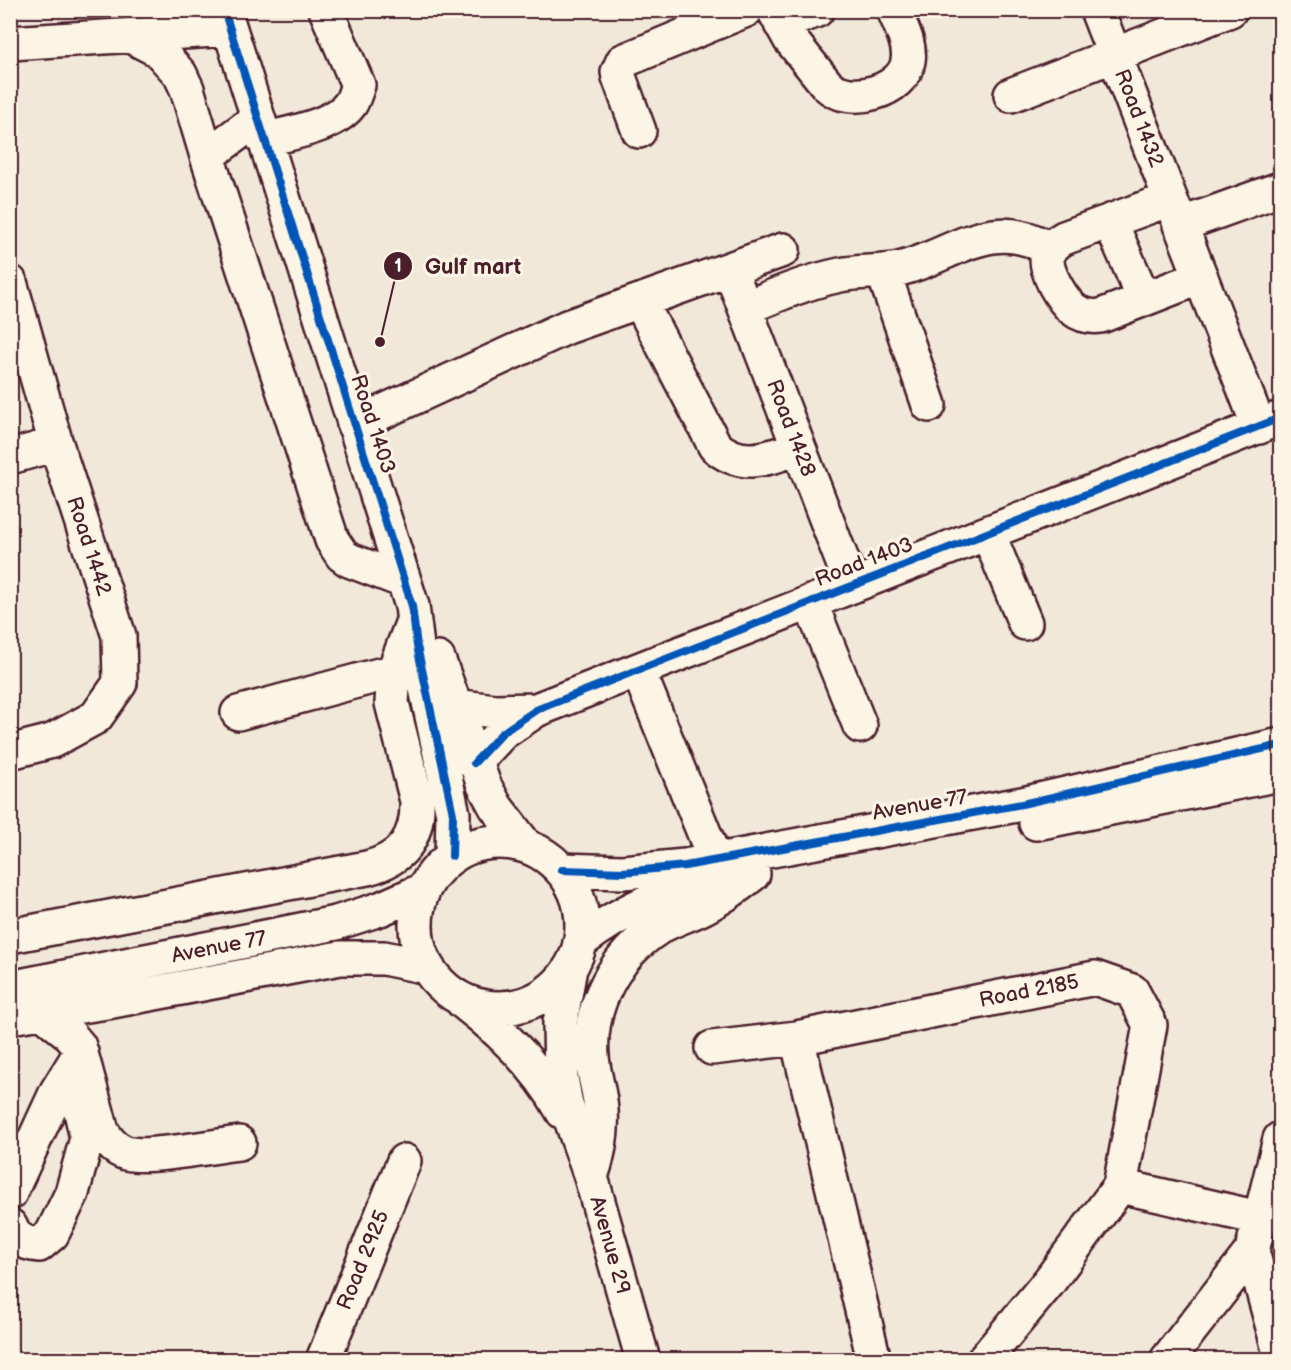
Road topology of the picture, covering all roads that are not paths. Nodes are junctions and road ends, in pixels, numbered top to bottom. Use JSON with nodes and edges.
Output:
{"nodes":[{"id":1,"x":326,"y":10,"type":"edge"},
{"id":2,"x":746,"y":10,"type":"edge"},
{"id":3,"x":818,"y":10,"type":"edge"},
{"id":4,"x":894,"y":10,"type":"edge"},
{"id":5,"x":1097,"y":10,"type":"edge"},
{"id":6,"x":1230,"y":10,"type":"edge"},
{"id":7,"x":777,"y":17,"type":"edge"},
{"id":8,"x":227,"y":20,"type":"edge"},
{"id":9,"x":129,"y":35,"type":"junction"},
{"id":10,"x":10,"y":43,"type":"edge"},
{"id":11,"x":1115,"y":56,"type":"junction"},
{"id":12,"x":1011,"y":95,"type":"dead end"},
{"id":13,"x":261,"y":130,"type":"junction"},
{"id":14,"x":639,"y":131,"type":"dead end"},
{"id":15,"x":207,"y":156,"type":"junction"},
{"id":16,"x":1281,"y":189,"type":"edge"},
{"id":17,"x":1175,"y":212,"type":"junction"},
{"id":18,"x":1110,"y":221,"type":"junction"},
{"id":19,"x":1050,"y":249,"type":"junction"},
{"id":20,"x":783,"y":250,"type":"dead end"},
{"id":21,"x":730,"y":269,"type":"junction"},
{"id":22,"x":883,"y":271,"type":"junction"},
{"id":23,"x":1201,"y":277,"type":"junction"},
{"id":24,"x":10,"y":282,"type":"edge"},
{"id":25,"x":1144,"y":299,"type":"junction"},
{"id":26,"x":640,"y":301,"type":"junction"},
{"id":27,"x":744,"y":308,"type":"junction"},
{"id":28,"x":929,"y":405,"type":"dead end"},
{"id":29,"x":1270,"y":423,"type":"edge"},
{"id":30,"x":354,"y":425,"type":"junction"},
{"id":31,"x":56,"y":444,"type":"junction"},
{"id":32,"x":798,"y":448,"type":"junction"},
{"id":33,"x":10,"y":457,"type":"edge"},
{"id":34,"x":988,"y":533,"type":"junction"},
{"id":35,"x":852,"y":586,"type":"junction"},
{"id":36,"x":410,"y":602,"type":"junction"},
{"id":37,"x":810,"y":602,"type":"junction"},
{"id":38,"x":1025,"y":622,"type":"dead end"},
{"id":39,"x":638,"y":670,"type":"junction"},
{"id":40,"x":394,"y":671,"type":"junction"},
{"id":41,"x":454,"y":706,"type":"junction"},
{"id":42,"x":536,"y":710,"type":"junction"},
{"id":43,"x":238,"y":713,"type":"dead end"},
{"id":44,"x":860,"y":726,"type":"dead end"},
{"id":45,"x":10,"y":752,"type":"edge"},
{"id":46,"x":474,"y":762,"type":"junction"},
{"id":47,"x":1279,"y":767,"type":"edge"},
{"id":48,"x":526,"y":846,"type":"junction"},
{"id":49,"x":452,"y":856,"type":"junction"},
{"id":50,"x":715,"y":860,"type":"junction"},
{"id":51,"x":562,"y":870,"type":"junction"},
{"id":52,"x":753,"y":874,"type":"junction"},
{"id":53,"x":423,"y":890,"type":"junction"},
{"id":54,"x":222,"y":896,"type":"junction"},
{"id":55,"x":278,"y":935,"type":"junction"},
{"id":56,"x":10,"y":936,"type":"edge"},
{"id":57,"x":575,"y":955,"type":"junction"},
{"id":58,"x":427,"y":967,"type":"junction"},
{"id":59,"x":10,"y":988,"type":"edge"},
{"id":60,"x":457,"y":997,"type":"junction"},
{"id":61,"x":107,"y":1002,"type":"junction"},
{"id":62,"x":26,"y":1014,"type":"edge"},
{"id":63,"x":797,"y":1038,"type":"junction"},
{"id":64,"x":712,"y":1048,"type":"dead end"},
{"id":65,"x":77,"y":1056,"type":"junction"},
{"id":66,"x":574,"y":1131,"type":"junction"},
{"id":67,"x":1281,"y":1139,"type":"edge"},
{"id":68,"x":239,"y":1143,"type":"dead end"},
{"id":69,"x":404,"y":1161,"type":"dead end"},
{"id":70,"x":591,"y":1177,"type":"junction"},
{"id":71,"x":1119,"y":1186,"type":"junction"},
{"id":72,"x":10,"y":1193,"type":"edge"},
{"id":73,"x":1259,"y":1218,"type":"junction"},
{"id":74,"x":10,"y":1226,"type":"edge"},
{"id":75,"x":1251,"y":1251,"type":"junction"},
{"id":76,"x":1281,"y":1353,"type":"edge"},
{"id":77,"x":323,"y":1359,"type":"edge"},
{"id":78,"x":643,"y":1359,"type":"edge"},
{"id":79,"x":874,"y":1359,"type":"edge"},
{"id":80,"x":984,"y":1359,"type":"edge"},
{"id":81,"x":1167,"y":1359,"type":"edge"}],
"edges":[{"from":1,"to":13,"type":"street"},
{"from":2,"to":14,"type":"street"},
{"from":3,"to":7,"type":"street"},
{"from":4,"to":7,"type":"street"},
{"from":5,"to":11,"type":"street","name":"Road 1432"},
{"from":6,"to":11,"type":"street"},
{"from":8,"to":9,"type":"street"},
{"from":8,"to":13,"type":"street","name":"Road 1403"},
{"from":9,"to":10,"type":"street"},
{"from":9,"to":15,"type":"street"},
{"from":11,"to":12,"type":"street"},
{"from":11,"to":17,"type":"street","name":"Road 1432"},
{"from":13,"to":15,"type":"street"},
{"from":13,"to":30,"type":"street","name":"Road 1403"},
{"from":15,"to":36,"type":"street"},
{"from":16,"to":17,"type":"street"},
{"from":17,"to":18,"type":"street"},
{"from":17,"to":23,"type":"street","name":"Road 1432"},
{"from":18,"to":19,"type":"street"},
{"from":18,"to":25,"type":"street"},
{"from":19,"to":22,"type":"street"},
{"from":19,"to":25,"type":"street"},
{"from":20,"to":21,"type":"street"},
{"from":21,"to":26,"type":"street"},
{"from":21,"to":27,"type":"street","name":"Road 1428"},
{"from":22,"to":27,"type":"street"},
{"from":22,"to":28,"type":"street"},
{"from":23,"to":25,"type":"street"},
{"from":23,"to":29,"type":"street","name":"Road 1432"},
{"from":24,"to":31,"type":"street","name":"Road 1442"},
{"from":26,"to":30,"type":"street"},
{"from":26,"to":32,"type":"street"},
{"from":27,"to":32,"type":"street","name":"Road 1428"},
{"from":29,"to":34,"type":"street","name":"Road 1403"},
{"from":30,"to":36,"type":"street","name":"Road 1403"},
{"from":31,"to":33,"type":"street"},
{"from":31,"to":45,"type":"street","name":"Road 1442"},
{"from":32,"to":35,"type":"street","name":"Road 1428"},
{"from":34,"to":35,"type":"street","name":"Road 1403"},
{"from":34,"to":38,"type":"street"},
{"from":35,"to":37,"type":"street","name":"Road 1403"},
{"from":36,"to":40,"type":"street"},
{"from":36,"to":41,"type":"street","name":"Road 1403"},
{"from":36,"to":49,"type":"street","name":"Road 1403"},
{"from":37,"to":39,"type":"street","name":"Road 1403"},
{"from":37,"to":44,"type":"street"},
{"from":39,"to":42,"type":"street","name":"Road 1403"},
{"from":39,"to":50,"type":"street"},
{"from":40,"to":43,"type":"street"},
{"from":40,"to":54,"type":"street"},
{"from":41,"to":42,"type":"street","name":"Road 1403"},
{"from":41,"to":46,"type":"street","name":"Road 1403"},
{"from":42,"to":46,"type":"street","name":"Road 1403"},
{"from":46,"to":48,"type":"street","name":"Road 1403"},
{"from":47,"to":50,"type":"street","name":"Avenue 77"},
{"from":47,"to":52,"type":"street","name":"Avenue 77"},
{"from":48,"to":49,"type":"street"},
{"from":48,"to":51,"type":"street"},
{"from":49,"to":53,"type":"street"},
{"from":50,"to":51,"type":"street","name":"Avenue 77"},
{"from":51,"to":57,"type":"street"},
{"from":52,"to":57,"type":"street","name":"Avenue 77"},
{"from":52,"to":70,"type":"street"},
{"from":53,"to":55,"type":"street","name":"Avenue 77"},
{"from":53,"to":58,"type":"street"},
{"from":54,"to":55,"type":"street"},
{"from":54,"to":56,"type":"street"},
{"from":55,"to":59,"type":"street","name":"Avenue 77"},
{"from":57,"to":60,"type":"street"},
{"from":57,"to":66,"type":"street","name":"Avenue 29"},
{"from":58,"to":60,"type":"street"},
{"from":58,"to":61,"type":"street","name":"Avenue 77"},
{"from":60,"to":66,"type":"street","name":"Avenue 29"},
{"from":61,"to":62,"type":"street","name":"Avenue 77"},
{"from":61,"to":65,"type":"street"},
{"from":62,"to":65,"type":"street"},
{"from":63,"to":64,"type":"street","name":"Road 2185"},
{"from":63,"to":71,"type":"street","name":"Road 2185"},
{"from":63,"to":79,"type":"street"},
{"from":65,"to":68,"type":"street"},
{"from":65,"to":72,"type":"street"},
{"from":65,"to":74,"type":"street"},
{"from":66,"to":70,"type":"street","name":"Avenue 29"},
{"from":67,"to":73,"type":"street"},
{"from":69,"to":77,"type":"street","name":"Road 2925"},
{"from":70,"to":78,"type":"street","name":"Avenue 29"},
{"from":71,"to":73,"type":"street"},
{"from":71,"to":80,"type":"street","name":"Road 2185"},
{"from":73,"to":75,"type":"street"},
{"from":75,"to":76,"type":"street"},
{"from":75,"to":81,"type":"street"}]}
